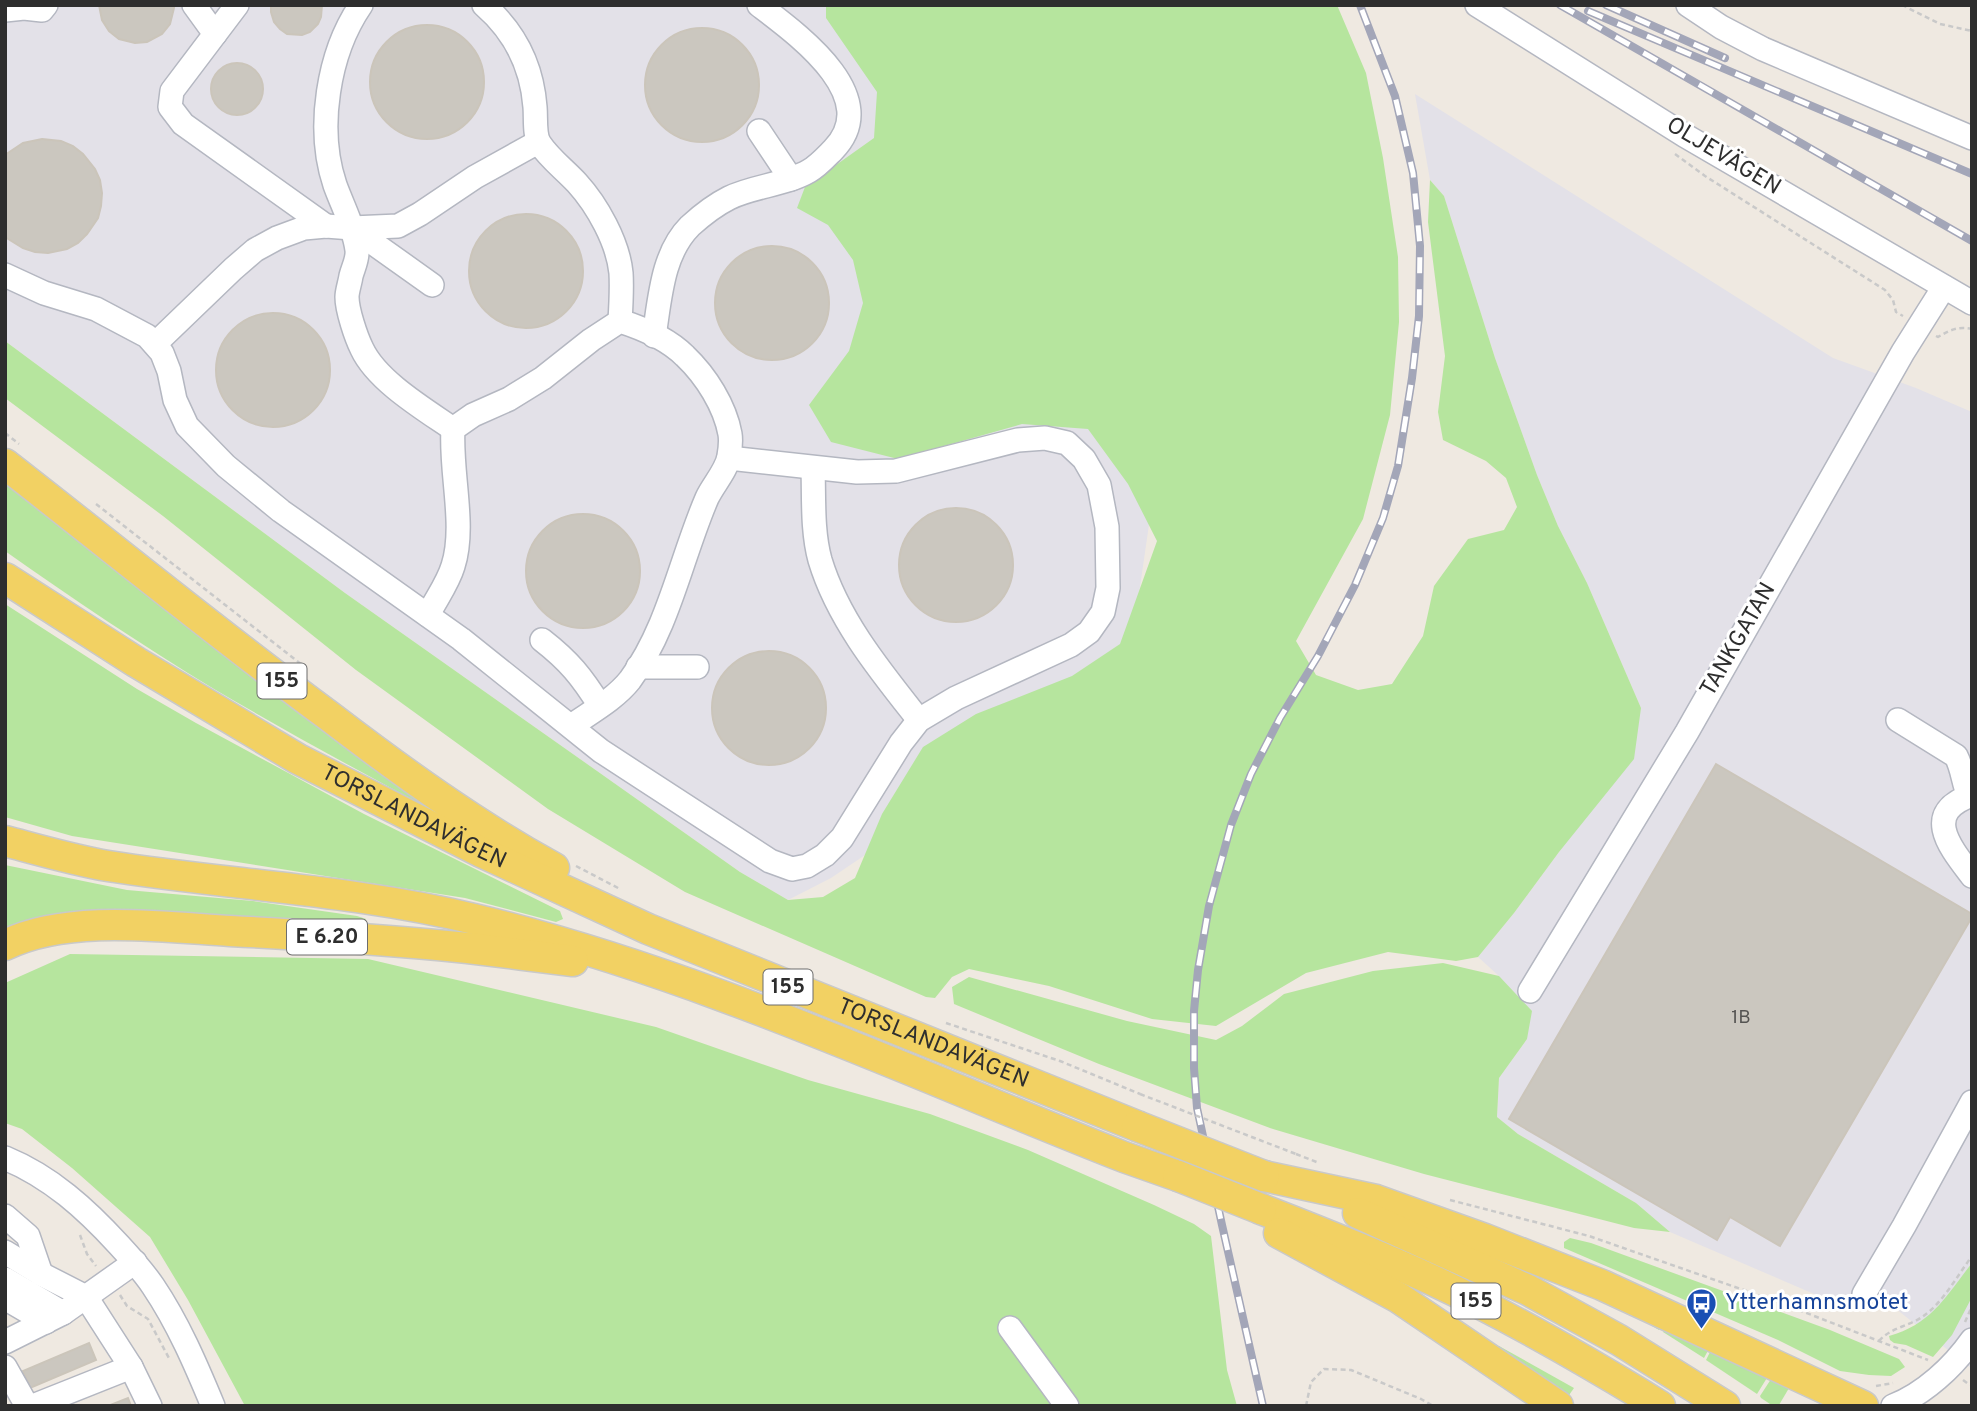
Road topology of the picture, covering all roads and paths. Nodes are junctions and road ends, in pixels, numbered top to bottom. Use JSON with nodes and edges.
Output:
{"nodes":[{"id":1,"x":46,"y":5,"type":"edge"},
{"id":2,"x":194,"y":5,"type":"edge"},
{"id":3,"x":237,"y":5,"type":"edge"},
{"id":4,"x":361,"y":5,"type":"edge"},
{"id":5,"x":484,"y":5,"type":"edge"},
{"id":6,"x":759,"y":5,"type":"edge"},
{"id":7,"x":1477,"y":5,"type":"edge"},
{"id":8,"x":1688,"y":5,"type":"edge"},
{"id":9,"x":1903,"y":6,"type":"edge"},
{"id":10,"x":5,"y":10,"type":"edge"},
{"id":11,"x":1972,"y":31,"type":"edge"},
{"id":12,"x":215,"y":34,"type":"junction"},
{"id":13,"x":759,"y":131,"type":"dead end"},
{"id":14,"x":1972,"y":138,"type":"edge"},
{"id":15,"x":538,"y":142,"type":"junction"},
{"id":16,"x":1672,"y":152,"type":"dead end"},
{"id":17,"x":791,"y":179,"type":"junction"},
{"id":18,"x":326,"y":226,"type":"junction"},
{"id":19,"x":352,"y":228,"type":"junction"},
{"id":20,"x":5,"y":275,"type":"edge"},
{"id":21,"x":432,"y":285,"type":"dead end"},
{"id":22,"x":1944,"y":287,"type":"junction"},
{"id":23,"x":1972,"y":303,"type":"edge"},
{"id":24,"x":620,"y":321,"type":"junction"},
{"id":25,"x":1920,"y":326,"type":"junction"},
{"id":26,"x":1972,"y":329,"type":"edge"},
{"id":27,"x":654,"y":336,"type":"junction"},
{"id":28,"x":155,"y":344,"type":"junction"},
{"id":29,"x":453,"y":429,"type":"junction"},
{"id":30,"x":5,"y":433,"type":"edge"},
{"id":31,"x":15,"y":457,"type":"edge"},
{"id":32,"x":729,"y":458,"type":"junction"},
{"id":33,"x":813,"y":468,"type":"junction"},
{"id":34,"x":90,"y":499,"type":"dead end"},
{"id":35,"x":5,"y":578,"type":"edge"},
{"id":36,"x":428,"y":615,"type":"junction"},
{"id":37,"x":542,"y":640,"type":"dead end"},
{"id":38,"x":638,"y":667,"type":"junction"},
{"id":39,"x":697,"y":667,"type":"dead end"},
{"id":40,"x":312,"y":673,"type":"dead end"},
{"id":41,"x":600,"y":706,"type":"junction"},
{"id":42,"x":919,"y":720,"type":"junction"},
{"id":43,"x":1898,"y":720,"type":"dead end"},
{"id":44,"x":571,"y":726,"type":"junction"},
{"id":45,"x":1970,"y":796,"type":"edge"},
{"id":46,"x":5,"y":841,"type":"edge"},
{"id":47,"x":566,"y":860,"type":"dead end"},
{"id":48,"x":1972,"y":876,"type":"edge"},
{"id":49,"x":626,"y":892,"type":"dead end"},
{"id":50,"x":648,"y":929,"type":"junction"},
{"id":51,"x":5,"y":945,"type":"edge"},
{"id":52,"x":650,"y":970,"type":"junction"},
{"id":53,"x":1530,"y":991,"type":"dead end"},
{"id":54,"x":939,"y":1020,"type":"dead end"},
{"id":55,"x":1972,"y":1102,"type":"edge"},
{"id":56,"x":5,"y":1158,"type":"edge"},
{"id":57,"x":1321,"y":1163,"type":"dead end"},
{"id":58,"x":1264,"y":1176,"type":"junction"},
{"id":59,"x":1448,"y":1200,"type":"dead end"},
{"id":60,"x":1258,"y":1214,"type":"junction"},
{"id":61,"x":5,"y":1216,"type":"edge"},
{"id":62,"x":79,"y":1232,"type":"dead end"},
{"id":63,"x":5,"y":1252,"type":"edge"},
{"id":64,"x":1972,"y":1256,"type":"edge"},
{"id":65,"x":135,"y":1262,"type":"junction"},
{"id":66,"x":94,"y":1264,"type":"dead end"},
{"id":67,"x":41,"y":1274,"type":"junction"},
{"id":68,"x":5,"y":1279,"type":"edge"},
{"id":69,"x":1864,"y":1294,"type":"dead end"},
{"id":70,"x":86,"y":1297,"type":"junction"},
{"id":71,"x":5,"y":1298,"type":"edge"},
{"id":72,"x":122,"y":1298,"type":"dead end"},
{"id":73,"x":1972,"y":1306,"type":"edge"},
{"id":74,"x":54,"y":1317,"type":"junction"},
{"id":75,"x":1010,"y":1328,"type":"dead end"},
{"id":76,"x":1967,"y":1334,"type":"edge"},
{"id":77,"x":9,"y":1337,"type":"edge"},
{"id":78,"x":1879,"y":1341,"type":"junction"},
{"id":79,"x":1930,"y":1360,"type":"dead end"},
{"id":80,"x":173,"y":1366,"type":"dead end"},
{"id":81,"x":5,"y":1367,"type":"edge"},
{"id":82,"x":131,"y":1367,"type":"junction"},
{"id":83,"x":1901,"y":1380,"type":"dead end"},
{"id":84,"x":1869,"y":1396,"type":"edge"},
{"id":85,"x":27,"y":1406,"type":"edge"},
{"id":86,"x":33,"y":1406,"type":"edge"},
{"id":87,"x":150,"y":1406,"type":"edge"},
{"id":88,"x":213,"y":1406,"type":"edge"},
{"id":89,"x":1068,"y":1406,"type":"edge"},
{"id":90,"x":1306,"y":1406,"type":"edge"},
{"id":91,"x":1433,"y":1406,"type":"edge"},
{"id":92,"x":1558,"y":1406,"type":"edge"},
{"id":93,"x":1660,"y":1406,"type":"edge"},
{"id":94,"x":1725,"y":1406,"type":"edge"},
{"id":95,"x":1893,"y":1406,"type":"edge"}],
"edges":[{"from":1,"to":10,"type":"street"},
{"from":2,"to":12,"type":"street"},
{"from":3,"to":12,"type":"street"},
{"from":4,"to":19,"type":"street"},
{"from":5,"to":15,"type":"street"},
{"from":6,"to":17,"type":"street"},
{"from":7,"to":22,"type":"street","name":"OLJEVÄGEN"},
{"from":8,"to":14,"type":"street"},
{"from":9,"to":11,"type":"path"},
{"from":12,"to":18,"type":"street"},
{"from":13,"to":17,"type":"street"},
{"from":15,"to":19,"type":"street"},
{"from":15,"to":24,"type":"street"},
{"from":16,"to":25,"type":"path"},
{"from":17,"to":27,"type":"street"},
{"from":18,"to":19,"type":"street"},
{"from":18,"to":28,"type":"street"},
{"from":19,"to":21,"type":"street"},
{"from":19,"to":29,"type":"street"},
{"from":20,"to":28,"type":"street"},
{"from":22,"to":23,"type":"street","name":"OLJEVÄGEN"},
{"from":22,"to":25,"type":"street","name":"TANKGATAN"},
{"from":24,"to":27,"type":"street"},
{"from":24,"to":29,"type":"street"},
{"from":25,"to":26,"type":"path"},
{"from":25,"to":53,"type":"street","name":"TANKGATAN"},
{"from":27,"to":32,"type":"street"},
{"from":28,"to":36,"type":"street"},
{"from":29,"to":36,"type":"street"},
{"from":30,"to":31,"type":"path"},
{"from":31,"to":50,"type":"main road","number":"155"},
{"from":32,"to":33,"type":"street"},
{"from":32,"to":38,"type":"street"},
{"from":33,"to":42,"type":"street"},
{"from":33,"to":42,"type":"street"},
{"from":34,"to":40,"type":"path"},
{"from":35,"to":50,"type":"main road","name":"TORSLANDAVÄGEN","number":"155"},
{"from":36,"to":44,"type":"street"},
{"from":37,"to":41,"type":"street"},
{"from":38,"to":39,"type":"street"},
{"from":38,"to":41,"type":"street"},
{"from":41,"to":44,"type":"street"},
{"from":42,"to":44,"type":"street"},
{"from":43,"to":45,"type":"street"},
{"from":45,"to":48,"type":"street"},
{"from":46,"to":52,"type":"main road","name":"TORSLANDAVÄGEN","number":"155"},
{"from":47,"to":49,"type":"path"},
{"from":50,"to":58,"type":"main road","name":"TORSLANDAVÄGEN","number":"155","bridge":true},
{"from":51,"to":52,"type":"main road","number":"E 6.20"},
{"from":52,"to":60,"type":"main road","name":"TORSLANDAVÄGEN","number":"155","bridge":true},
{"from":54,"to":57,"type":"path","bridge":true},
{"from":55,"to":69,"type":"street"},
{"from":56,"to":65,"type":"street"},
{"from":58,"to":84,"type":"main road"},
{"from":58,"to":94,"type":"main road","name":"TORSLANDAVÄGEN","number":"155"},
{"from":59,"to":78,"type":"path"},
{"from":60,"to":92,"type":"main road"},
{"from":60,"to":93,"type":"main road","name":"TORSLANDAVÄGEN","number":"155"},
{"from":61,"to":67,"type":"street"},
{"from":62,"to":66,"type":"path"},
{"from":63,"to":67,"type":"street"},
{"from":64,"to":78,"type":"path"},
{"from":65,"to":70,"type":"street"},
{"from":65,"to":88,"type":"street"},
{"from":67,"to":70,"type":"street"},
{"from":68,"to":74,"type":"street"},
{"from":70,"to":74,"type":"street"},
{"from":70,"to":82,"type":"street"},
{"from":71,"to":74,"type":"street"},
{"from":72,"to":80,"type":"path"},
{"from":73,"to":76,"type":"path"},
{"from":74,"to":77,"type":"street"},
{"from":75,"to":89,"type":"street"},
{"from":76,"to":95,"type":"street"},
{"from":78,"to":79,"type":"path"},
{"from":81,"to":85,"type":"street"},
{"from":82,"to":86,"type":"street"},
{"from":82,"to":87,"type":"street"},
{"from":83,"to":84,"type":"path"},
{"from":90,"to":91,"type":"path"}]}
